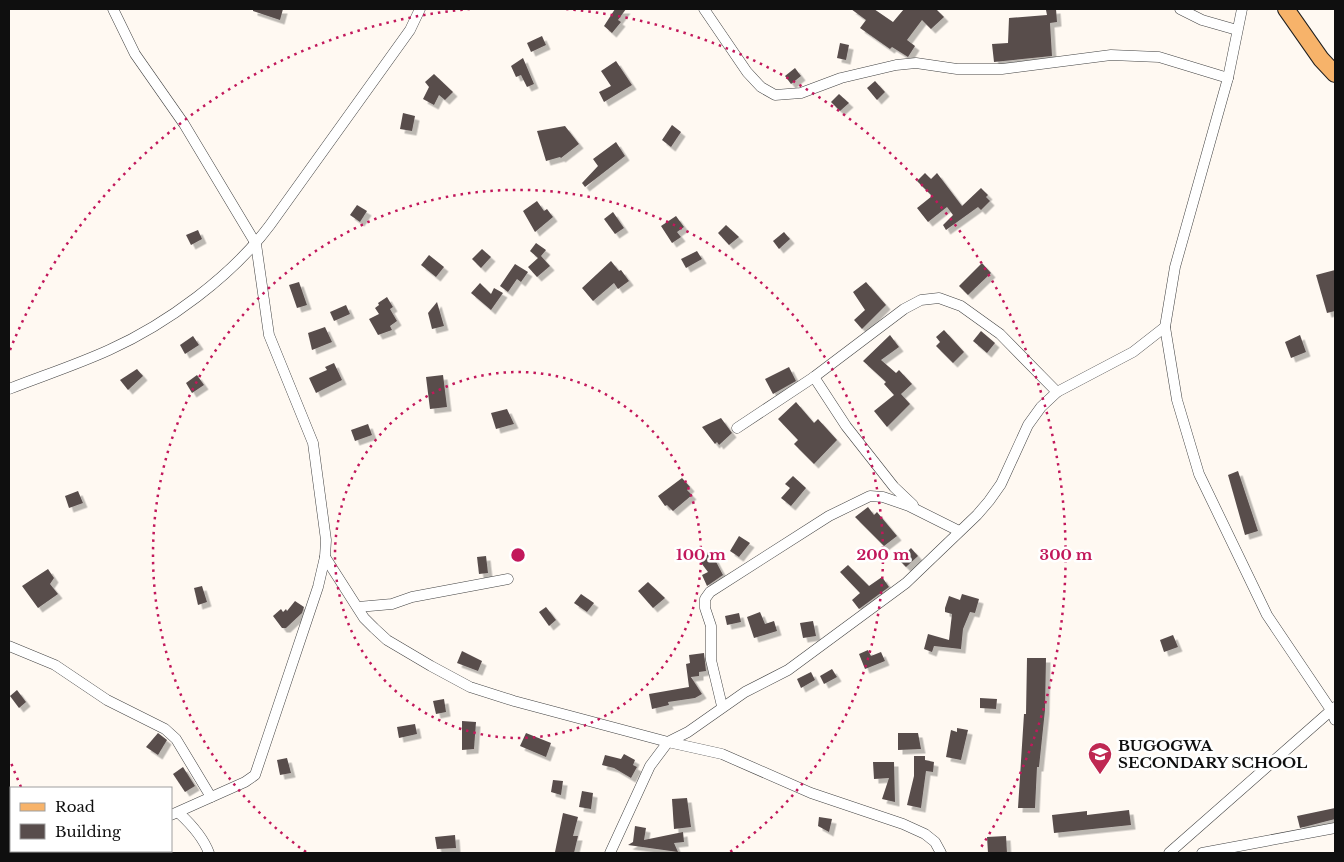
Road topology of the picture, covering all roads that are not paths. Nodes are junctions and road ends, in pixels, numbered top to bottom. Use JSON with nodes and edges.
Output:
{"nodes":[{"id":1,"x":113,"y":9,"type":"edge"},
{"id":2,"x":420,"y":9,"type":"edge"},
{"id":3,"x":704,"y":9,"type":"edge"},
{"id":4,"x":1180,"y":9,"type":"edge"},
{"id":5,"x":1242,"y":9,"type":"edge"},
{"id":6,"x":1286,"y":9,"type":"edge"},
{"id":7,"x":1238,"y":30,"type":"junction"},
{"id":8,"x":1335,"y":74,"type":"edge"},
{"id":9,"x":1228,"y":78,"type":"junction"},
{"id":10,"x":256,"y":244,"type":"junction"},
{"id":11,"x":1165,"y":327,"type":"junction"},
{"id":12,"x":814,"y":377,"type":"junction"},
{"id":13,"x":9,"y":388,"type":"edge"},
{"id":14,"x":1057,"y":392,"type":"junction"},
{"id":15,"x":737,"y":428,"type":"dead end"},
{"id":16,"x":924,"y":513,"type":"junction"},
{"id":17,"x":959,"y":530,"type":"junction"},
{"id":18,"x":325,"y":556,"type":"junction"},
{"id":19,"x":508,"y":579,"type":"dead end"},
{"id":20,"x":358,"y":607,"type":"junction"},
{"id":21,"x":9,"y":646,"type":"edge"},
{"id":22,"x":722,"y":706,"type":"junction"},
{"id":23,"x":1334,"y":712,"type":"edge"},
{"id":24,"x":668,"y":742,"type":"junction"},
{"id":25,"x":211,"y":797,"type":"junction"},
{"id":26,"x":175,"y":814,"type":"edge"},
{"id":27,"x":1335,"y":828,"type":"edge"},
{"id":28,"x":209,"y":853,"type":"edge"},
{"id":29,"x":610,"y":853,"type":"edge"},
{"id":30,"x":942,"y":853,"type":"edge"},
{"id":31,"x":1169,"y":853,"type":"edge"},
{"id":32,"x":1207,"y":853,"type":"edge"}],
"edges":[{"from":1,"to":10,"type":"street"},
{"from":2,"to":10,"type":"street"},
{"from":3,"to":9,"type":"street"},
{"from":4,"to":7,"type":"street"},
{"from":5,"to":7,"type":"street"},
{"from":6,"to":8,"type":"main road"},
{"from":7,"to":9,"type":"street"},
{"from":9,"to":11,"type":"street"},
{"from":10,"to":13,"type":"street"},
{"from":10,"to":18,"type":"street"},
{"from":11,"to":14,"type":"street"},
{"from":11,"to":23,"type":"street"},
{"from":12,"to":14,"type":"street"},
{"from":12,"to":15,"type":"street"},
{"from":12,"to":16,"type":"street"},
{"from":14,"to":17,"type":"street"},
{"from":16,"to":17,"type":"street"},
{"from":16,"to":22,"type":"street"},
{"from":17,"to":22,"type":"street"},
{"from":18,"to":20,"type":"street"},
{"from":18,"to":25,"type":"street"},
{"from":19,"to":20,"type":"street"},
{"from":20,"to":24,"type":"street"},
{"from":21,"to":25,"type":"street"},
{"from":22,"to":24,"type":"street"},
{"from":23,"to":31,"type":"street"},
{"from":24,"to":29,"type":"street"},
{"from":24,"to":30,"type":"street"},
{"from":25,"to":26,"type":"street"},
{"from":26,"to":28,"type":"street"},
{"from":27,"to":32,"type":"street"}]}
